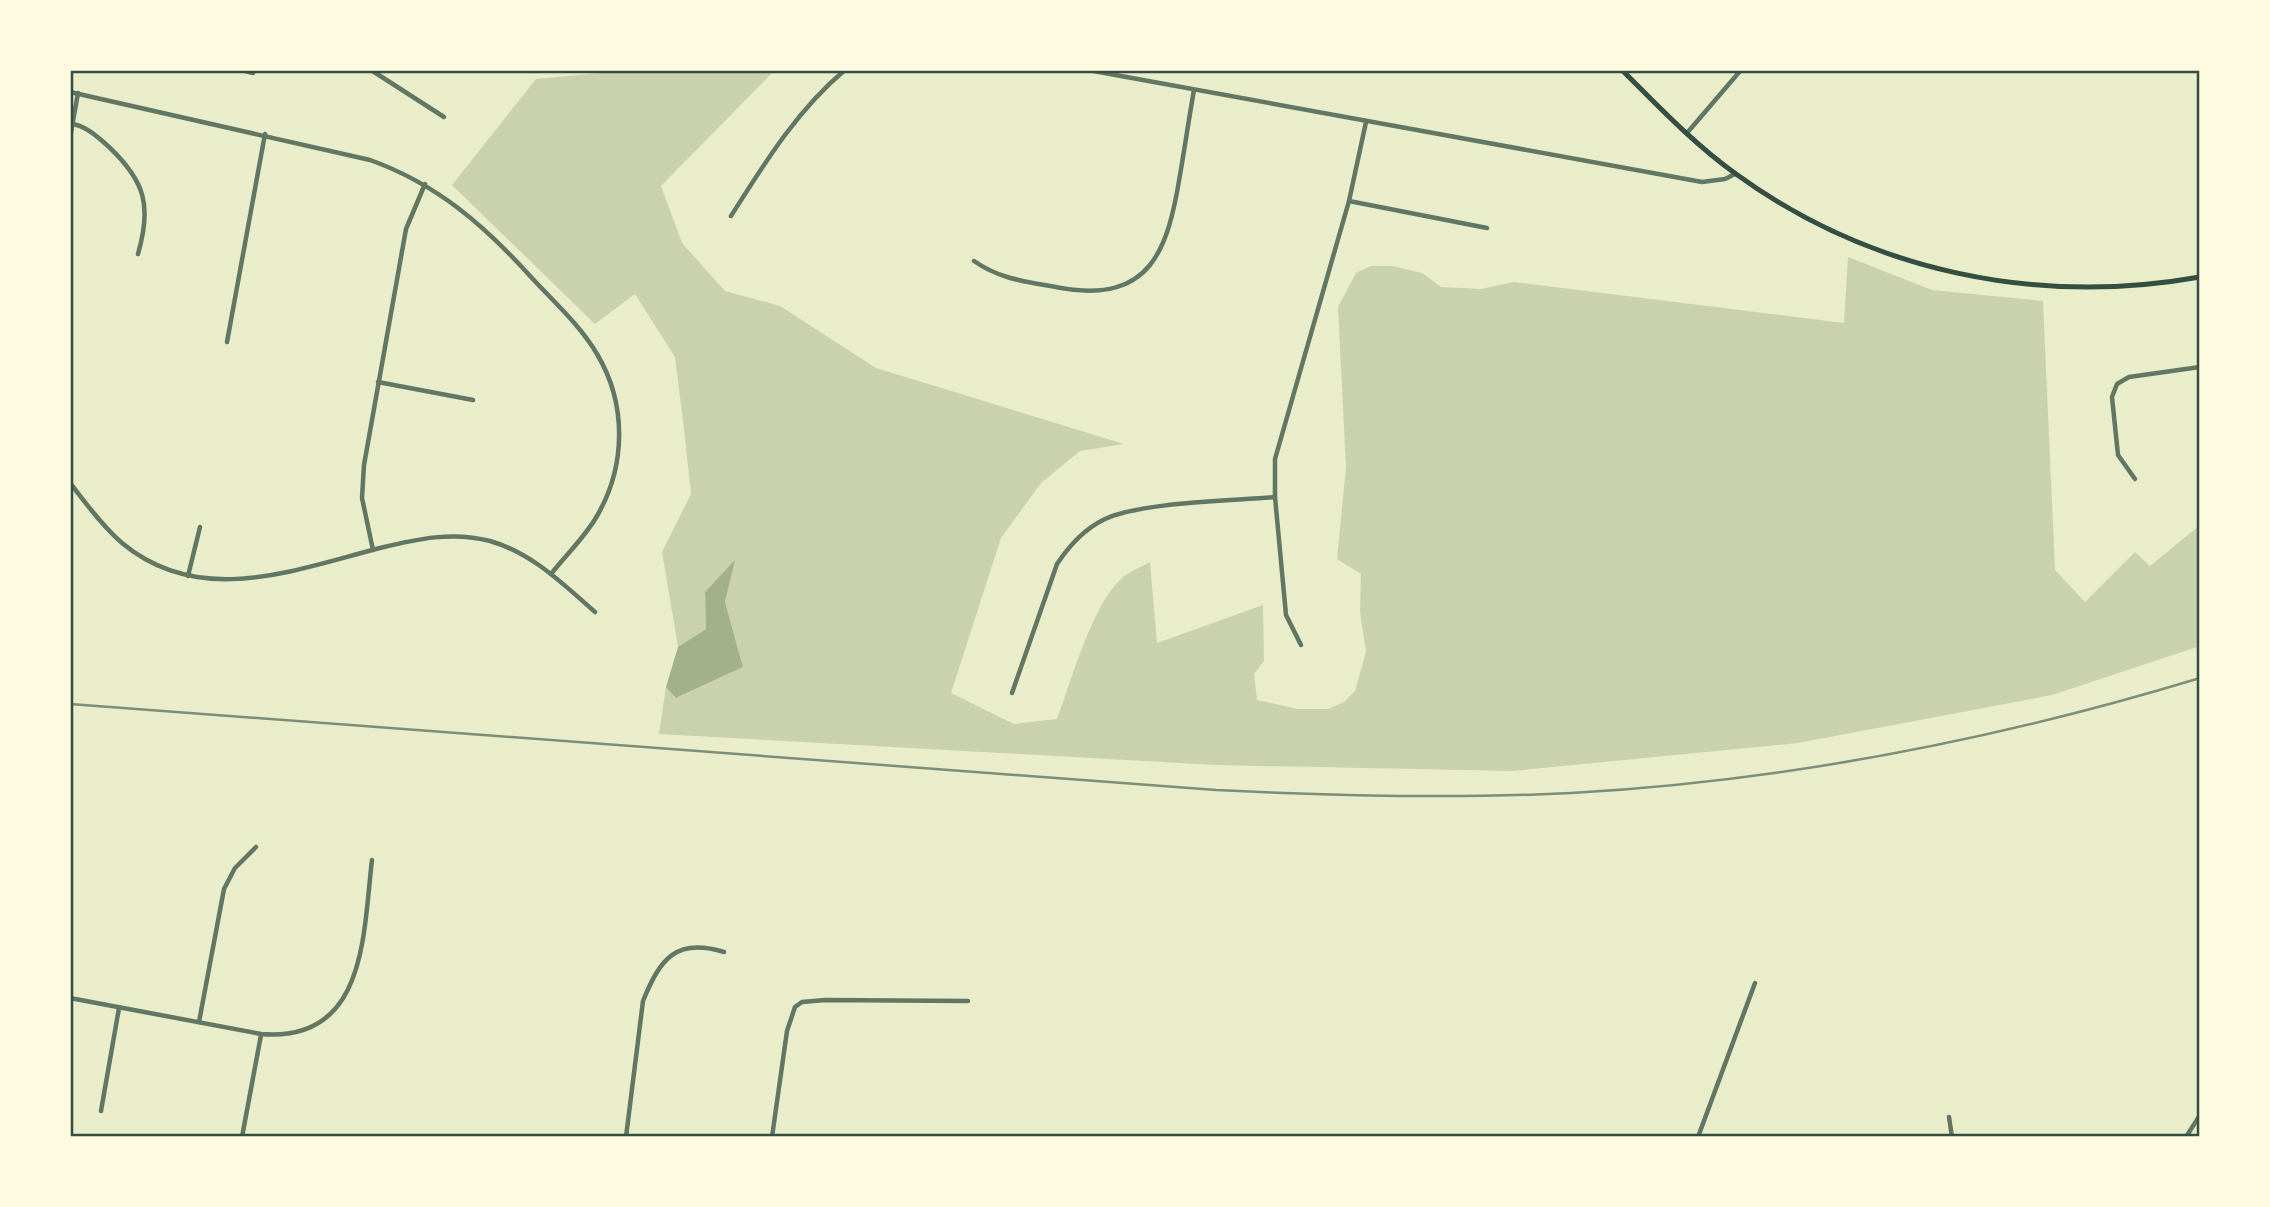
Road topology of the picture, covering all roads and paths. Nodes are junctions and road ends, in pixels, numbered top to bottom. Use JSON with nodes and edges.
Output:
{"nodes":[{"id":1,"x":241,"y":70,"type":"edge"},
{"id":2,"x":371,"y":70,"type":"edge"},
{"id":3,"x":845,"y":70,"type":"edge"},
{"id":4,"x":1088,"y":70,"type":"edge"},
{"id":5,"x":1622,"y":70,"type":"edge"},
{"id":6,"x":1741,"y":70,"type":"edge"},
{"id":7,"x":253,"y":73,"type":"dead end"},
{"id":8,"x":1194,"y":90,"type":"junction"},
{"id":9,"x":70,"y":92,"type":"edge"},
{"id":10,"x":78,"y":93,"type":"junction"},
{"id":11,"x":444,"y":117,"type":"dead end"},
{"id":12,"x":1366,"y":122,"type":"junction"},
{"id":13,"x":73,"y":124,"type":"junction"},
{"id":14,"x":1687,"y":133,"type":"junction"},
{"id":15,"x":265,"y":134,"type":"junction"},
{"id":16,"x":70,"y":138,"type":"edge"},
{"id":17,"x":1735,"y":174,"type":"junction"},
{"id":18,"x":425,"y":184,"type":"junction"},
{"id":19,"x":1349,"y":201,"type":"junction"},
{"id":20,"x":732,"y":216,"type":"dead end"},
{"id":21,"x":1488,"y":228,"type":"dead end"},
{"id":22,"x":138,"y":254,"type":"dead end"},
{"id":23,"x":974,"y":261,"type":"dead end"},
{"id":24,"x":2200,"y":277,"type":"edge"},
{"id":25,"x":227,"y":342,"type":"dead end"},
{"id":26,"x":2200,"y":367,"type":"edge"},
{"id":27,"x":379,"y":382,"type":"junction"},
{"id":28,"x":473,"y":400,"type":"dead end"},
{"id":29,"x":2135,"y":479,"type":"dead end"},
{"id":30,"x":70,"y":483,"type":"edge"},
{"id":31,"x":1275,"y":497,"type":"junction"},
{"id":32,"x":200,"y":527,"type":"dead end"},
{"id":33,"x":373,"y":550,"type":"junction"},
{"id":34,"x":551,"y":574,"type":"junction"},
{"id":35,"x":188,"y":576,"type":"junction"},
{"id":36,"x":595,"y":612,"type":"dead end"},
{"id":37,"x":1301,"y":646,"type":"dead end"},
{"id":38,"x":1012,"y":692,"type":"dead end"},
{"id":39,"x":256,"y":847,"type":"dead end"},
{"id":40,"x":372,"y":860,"type":"dead end"},
{"id":41,"x":724,"y":952,"type":"dead end"},
{"id":42,"x":1755,"y":983,"type":"dead end"},
{"id":43,"x":70,"y":998,"type":"edge"},
{"id":44,"x":968,"y":1000,"type":"dead end"},
{"id":45,"x":119,"y":1008,"type":"junction"},
{"id":46,"x":199,"y":1022,"type":"junction"},
{"id":47,"x":261,"y":1034,"type":"junction"},
{"id":48,"x":101,"y":1111,"type":"dead end"},
{"id":49,"x":2200,"y":1115,"type":"edge"},
{"id":50,"x":1949,"y":1117,"type":"dead end"},
{"id":51,"x":242,"y":1137,"type":"edge"},
{"id":52,"x":626,"y":1137,"type":"edge"},
{"id":53,"x":772,"y":1137,"type":"edge"},
{"id":54,"x":1698,"y":1137,"type":"edge"},
{"id":55,"x":1952,"y":1137,"type":"edge"},
{"id":56,"x":2186,"y":1137,"type":"edge"}],
"edges":[{"from":1,"to":7,"type":"street"},
{"from":2,"to":11,"type":"street"},
{"from":3,"to":20,"type":"street"},
{"from":4,"to":8,"type":"street"},
{"from":5,"to":14,"type":"main road"},
{"from":6,"to":14,"type":"street"},
{"from":8,"to":12,"type":"street"},
{"from":8,"to":23,"type":"street"},
{"from":9,"to":10,"type":"street"},
{"from":10,"to":13,"type":"street"},
{"from":10,"to":15,"type":"street"},
{"from":12,"to":17,"type":"street"},
{"from":12,"to":19,"type":"street"},
{"from":13,"to":16,"type":"street"},
{"from":13,"to":22,"type":"street"},
{"from":14,"to":17,"type":"main road"},
{"from":15,"to":18,"type":"street"},
{"from":15,"to":25,"type":"street"},
{"from":17,"to":24,"type":"main road"},
{"from":18,"to":27,"type":"street"},
{"from":18,"to":34,"type":"street"},
{"from":19,"to":21,"type":"street"},
{"from":19,"to":31,"type":"street"},
{"from":26,"to":29,"type":"street"},
{"from":27,"to":28,"type":"street"},
{"from":27,"to":33,"type":"street"},
{"from":30,"to":35,"type":"street"},
{"from":31,"to":37,"type":"street"},
{"from":31,"to":38,"type":"street"},
{"from":32,"to":35,"type":"street"},
{"from":33,"to":34,"type":"street"},
{"from":33,"to":35,"type":"street"},
{"from":34,"to":36,"type":"street"},
{"from":39,"to":46,"type":"street"},
{"from":40,"to":47,"type":"street"},
{"from":41,"to":52,"type":"street"},
{"from":42,"to":54,"type":"street"},
{"from":43,"to":45,"type":"street"},
{"from":44,"to":53,"type":"street"},
{"from":45,"to":46,"type":"street"},
{"from":45,"to":48,"type":"street"},
{"from":46,"to":47,"type":"street"},
{"from":47,"to":51,"type":"street"},
{"from":49,"to":56,"type":"street"},
{"from":50,"to":55,"type":"street"}]}
